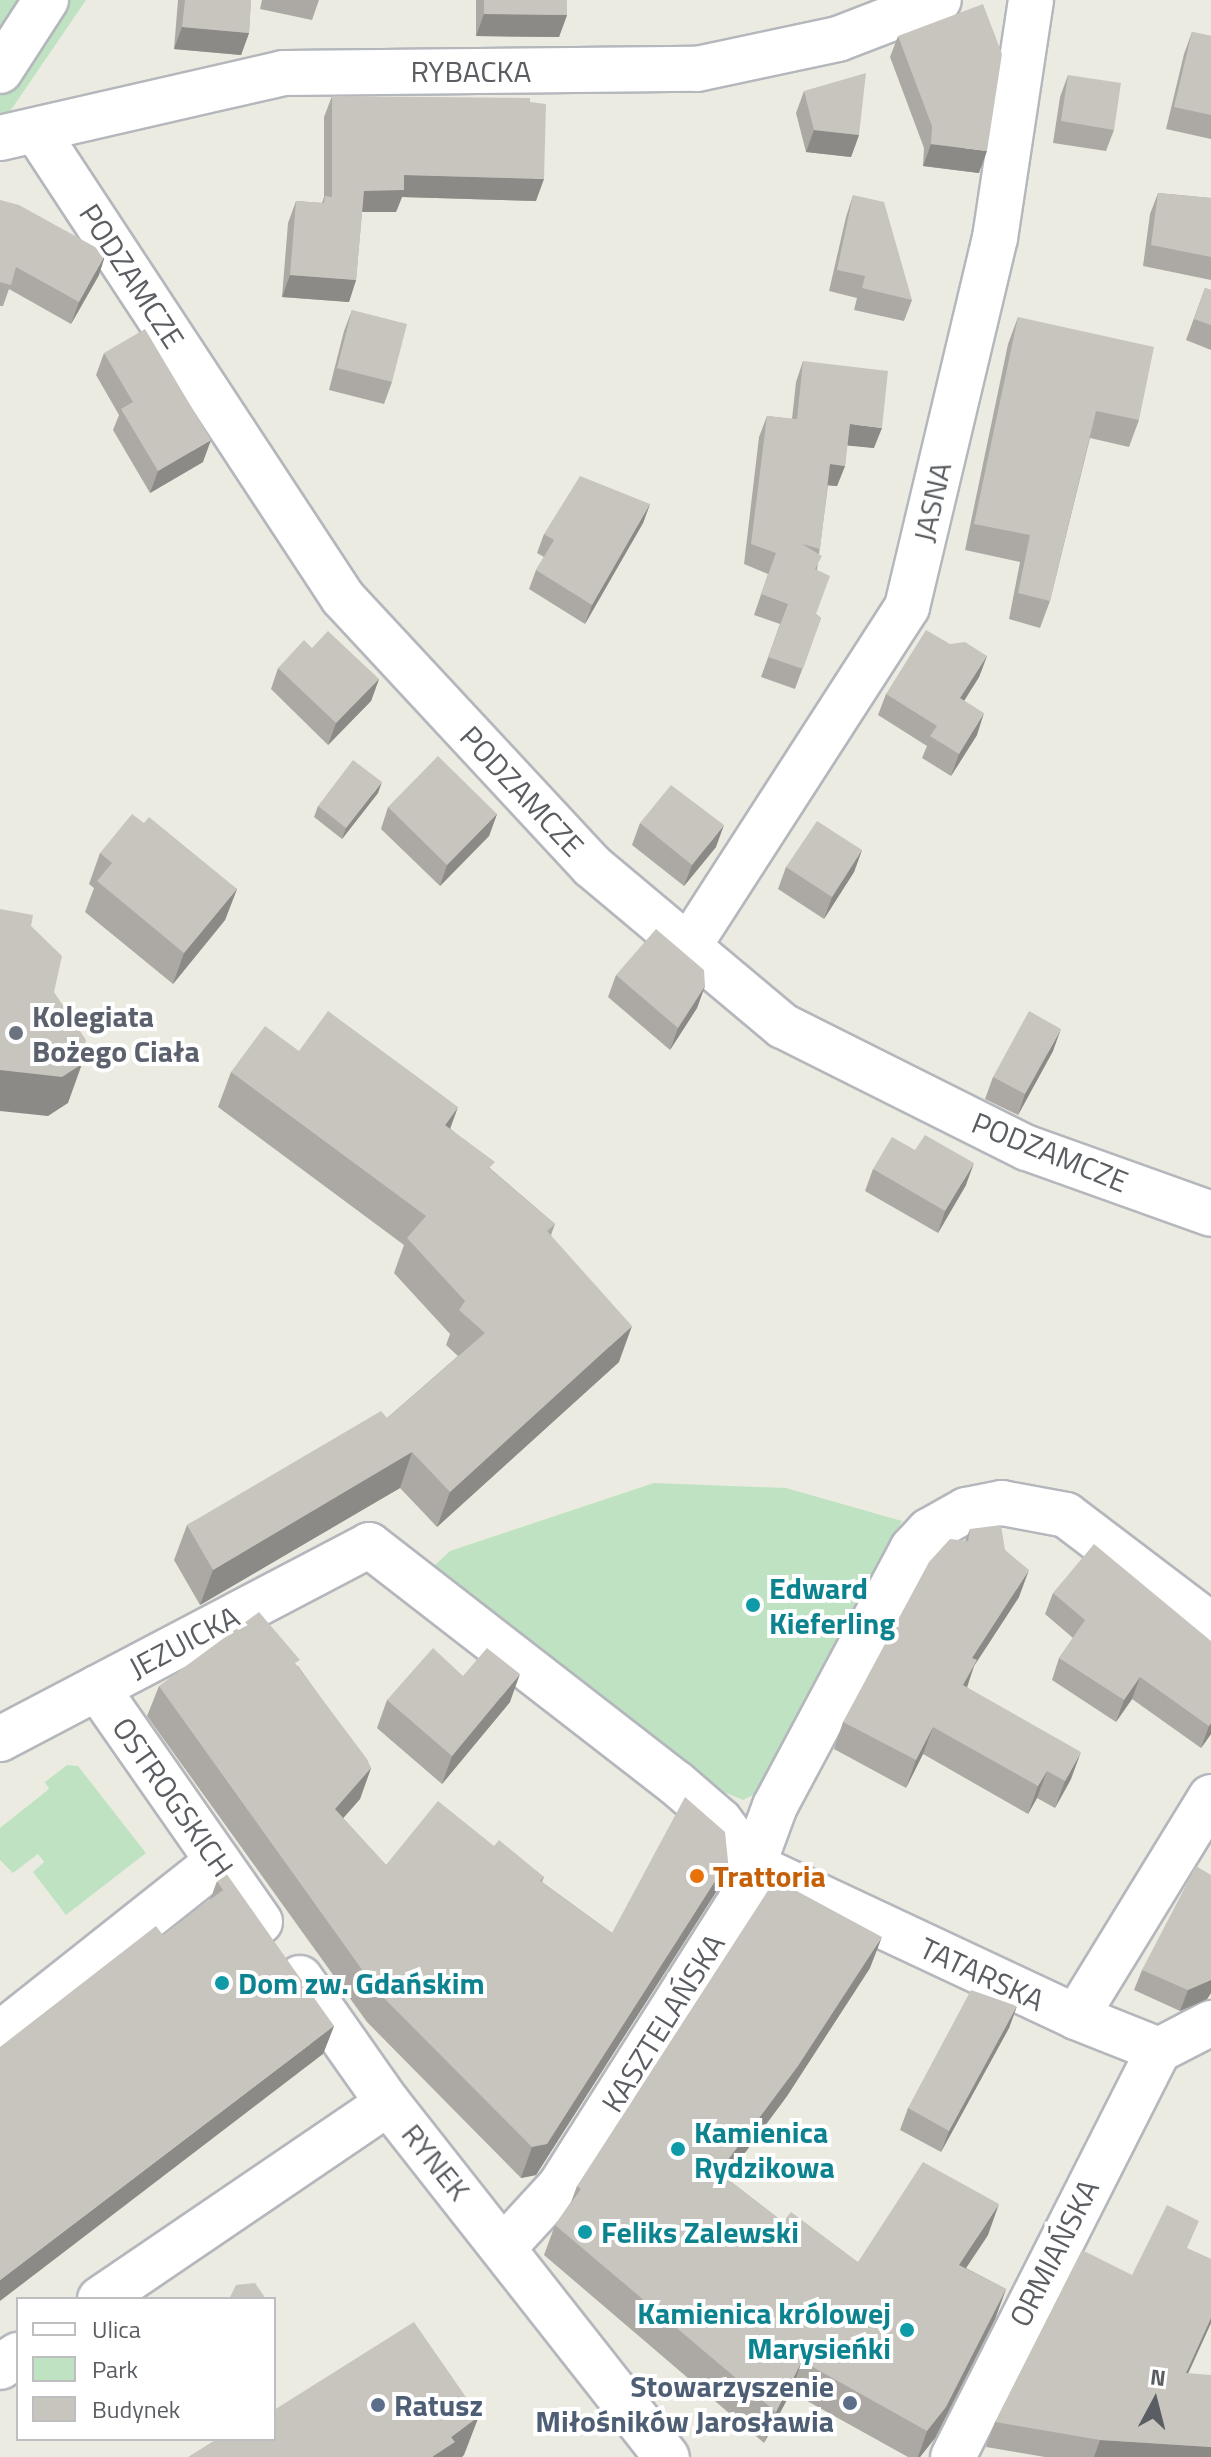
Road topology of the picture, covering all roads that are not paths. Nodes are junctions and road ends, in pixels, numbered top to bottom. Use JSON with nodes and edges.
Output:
{"nodes":[{"id":1,"x":46,"y":0,"type":"edge"},
{"id":2,"x":939,"y":0,"type":"edge"},
{"id":3,"x":1031,"y":0,"type":"edge"},
{"id":4,"x":0,"y":71,"type":"edge"},
{"id":5,"x":19,"y":135,"type":"edge"},
{"id":6,"x":688,"y":947,"type":"junction"},
{"id":7,"x":1211,"y":1214,"type":"edge"},
{"id":8,"x":1211,"y":1625,"type":"edge"},
{"id":9,"x":97,"y":1688,"type":"junction"},
{"id":10,"x":0,"y":1739,"type":"edge"},
{"id":11,"x":1211,"y":1797,"type":"edge"},
{"id":12,"x":218,"y":1861,"type":"junction"},
{"id":13,"x":754,"y":1866,"type":"junction"},
{"id":14,"x":1076,"y":2017,"type":"junction"},
{"id":15,"x":1211,"y":2023,"type":"edge"},
{"id":16,"x":0,"y":2034,"type":"edge"},
{"id":17,"x":1159,"y":2050,"type":"junction"},
{"id":18,"x":388,"y":2103,"type":"junction"},
{"id":19,"x":505,"y":2246,"type":"junction"},
{"id":20,"x":103,"y":2297,"type":"edge"},
{"id":21,"x":667,"y":2457,"type":"edge"},
{"id":22,"x":953,"y":2457,"type":"edge"}],
"edges":[{"from":1,"to":4,"type":"street"},
{"from":2,"to":5,"type":"street","name":"RYBACKA"},
{"from":3,"to":6,"type":"street","name":"JASNA"},
{"from":5,"to":6,"type":"street","name":"PODZAMCZE"},
{"from":6,"to":7,"type":"street","name":"PODZAMCZE"},
{"from":8,"to":13,"type":"street","name":"KASZTELAŃSKA"},
{"from":9,"to":10,"type":"street","name":"JEZUICKA"},
{"from":9,"to":12,"type":"street","name":"OSTROGSKICH"},
{"from":9,"to":13,"type":"street","name":"JEZUICKA"},
{"from":11,"to":14,"type":"street"},
{"from":12,"to":16,"type":"street"},
{"from":12,"to":18,"type":"street","name":"OSTROGSKICH"},
{"from":13,"to":14,"type":"street","name":"TATARSKA"},
{"from":13,"to":19,"type":"street","name":"KASZTELAŃSKA"},
{"from":14,"to":17,"type":"street","name":"TATARSKA"},
{"from":15,"to":17,"type":"street"},
{"from":17,"to":22,"type":"street","name":"ORMIAŃSKA"},
{"from":18,"to":19,"type":"street","name":"RYNEK"},
{"from":18,"to":20,"type":"street","name":"RYNEK"},
{"from":19,"to":21,"type":"street","name":"RYNEK"}]}
